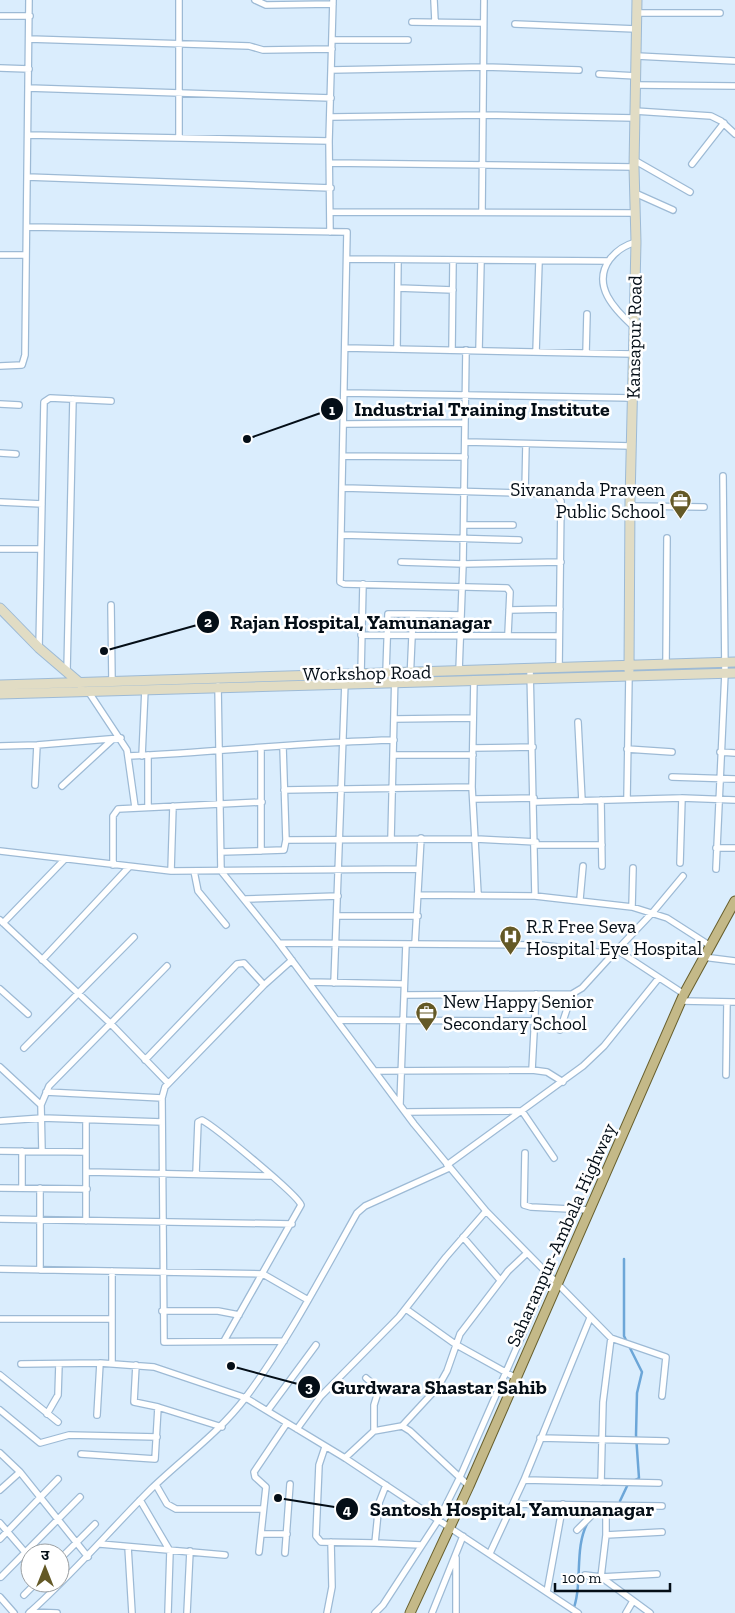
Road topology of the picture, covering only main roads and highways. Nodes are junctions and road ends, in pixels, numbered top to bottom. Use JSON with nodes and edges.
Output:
{"nodes":[{"id":1,"x":637,"y":0,"type":"edge"},
{"id":2,"x":0,"y":608,"type":"edge"},
{"id":3,"x":735,"y":662,"type":"edge"},
{"id":4,"x":629,"y":670,"type":"junction"},
{"id":5,"x":531,"y":673,"type":"junction"},
{"id":6,"x":735,"y":674,"type":"edge"},
{"id":7,"x":392,"y":675,"type":"junction"},
{"id":8,"x":410,"y":677,"type":"junction"},
{"id":9,"x":345,"y":678,"type":"junction"},
{"id":10,"x":80,"y":682,"type":"junction"},
{"id":11,"x":0,"y":685,"type":"edge"},
{"id":12,"x":88,"y":691,"type":"junction"},
{"id":13,"x":0,"y":694,"type":"edge"},
{"id":14,"x":735,"y":901,"type":"edge"},
{"id":15,"x":410,"y":1613,"type":"edge"}],
"edges":[{"from":1,"to":4,"type":"main road","name":"Kansapur Road"},
{"from":2,"to":10,"type":"main road"},
{"from":3,"to":4,"type":"main road","name":"Workshop Road"},
{"from":4,"to":5,"type":"main road","name":"Workshop Road"},
{"from":4,"to":5,"type":"main road","name":"Workshop Road"},
{"from":4,"to":6,"type":"main road","name":"Workshop Road"},
{"from":5,"to":8,"type":"main road","name":"Workshop Road"},
{"from":5,"to":8,"type":"main road","name":"Workshop Road"},
{"from":7,"to":8,"type":"main road","name":"Workshop Road"},
{"from":7,"to":9,"type":"main road","name":"Workshop Road"},
{"from":7,"to":9,"type":"main road","name":"Workshop Road"},
{"from":9,"to":10,"type":"main road","name":"Workshop Road"},
{"from":9,"to":12,"type":"main road","name":"Workshop Road"},
{"from":10,"to":11,"type":"main road","name":"Workshop Road"},
{"from":10,"to":12,"type":"main road"},
{"from":12,"to":13,"type":"main road","name":"Workshop Road"},
{"from":14,"to":15,"type":"main road","name":"Saharanpur-Ambala Highway"}]}
